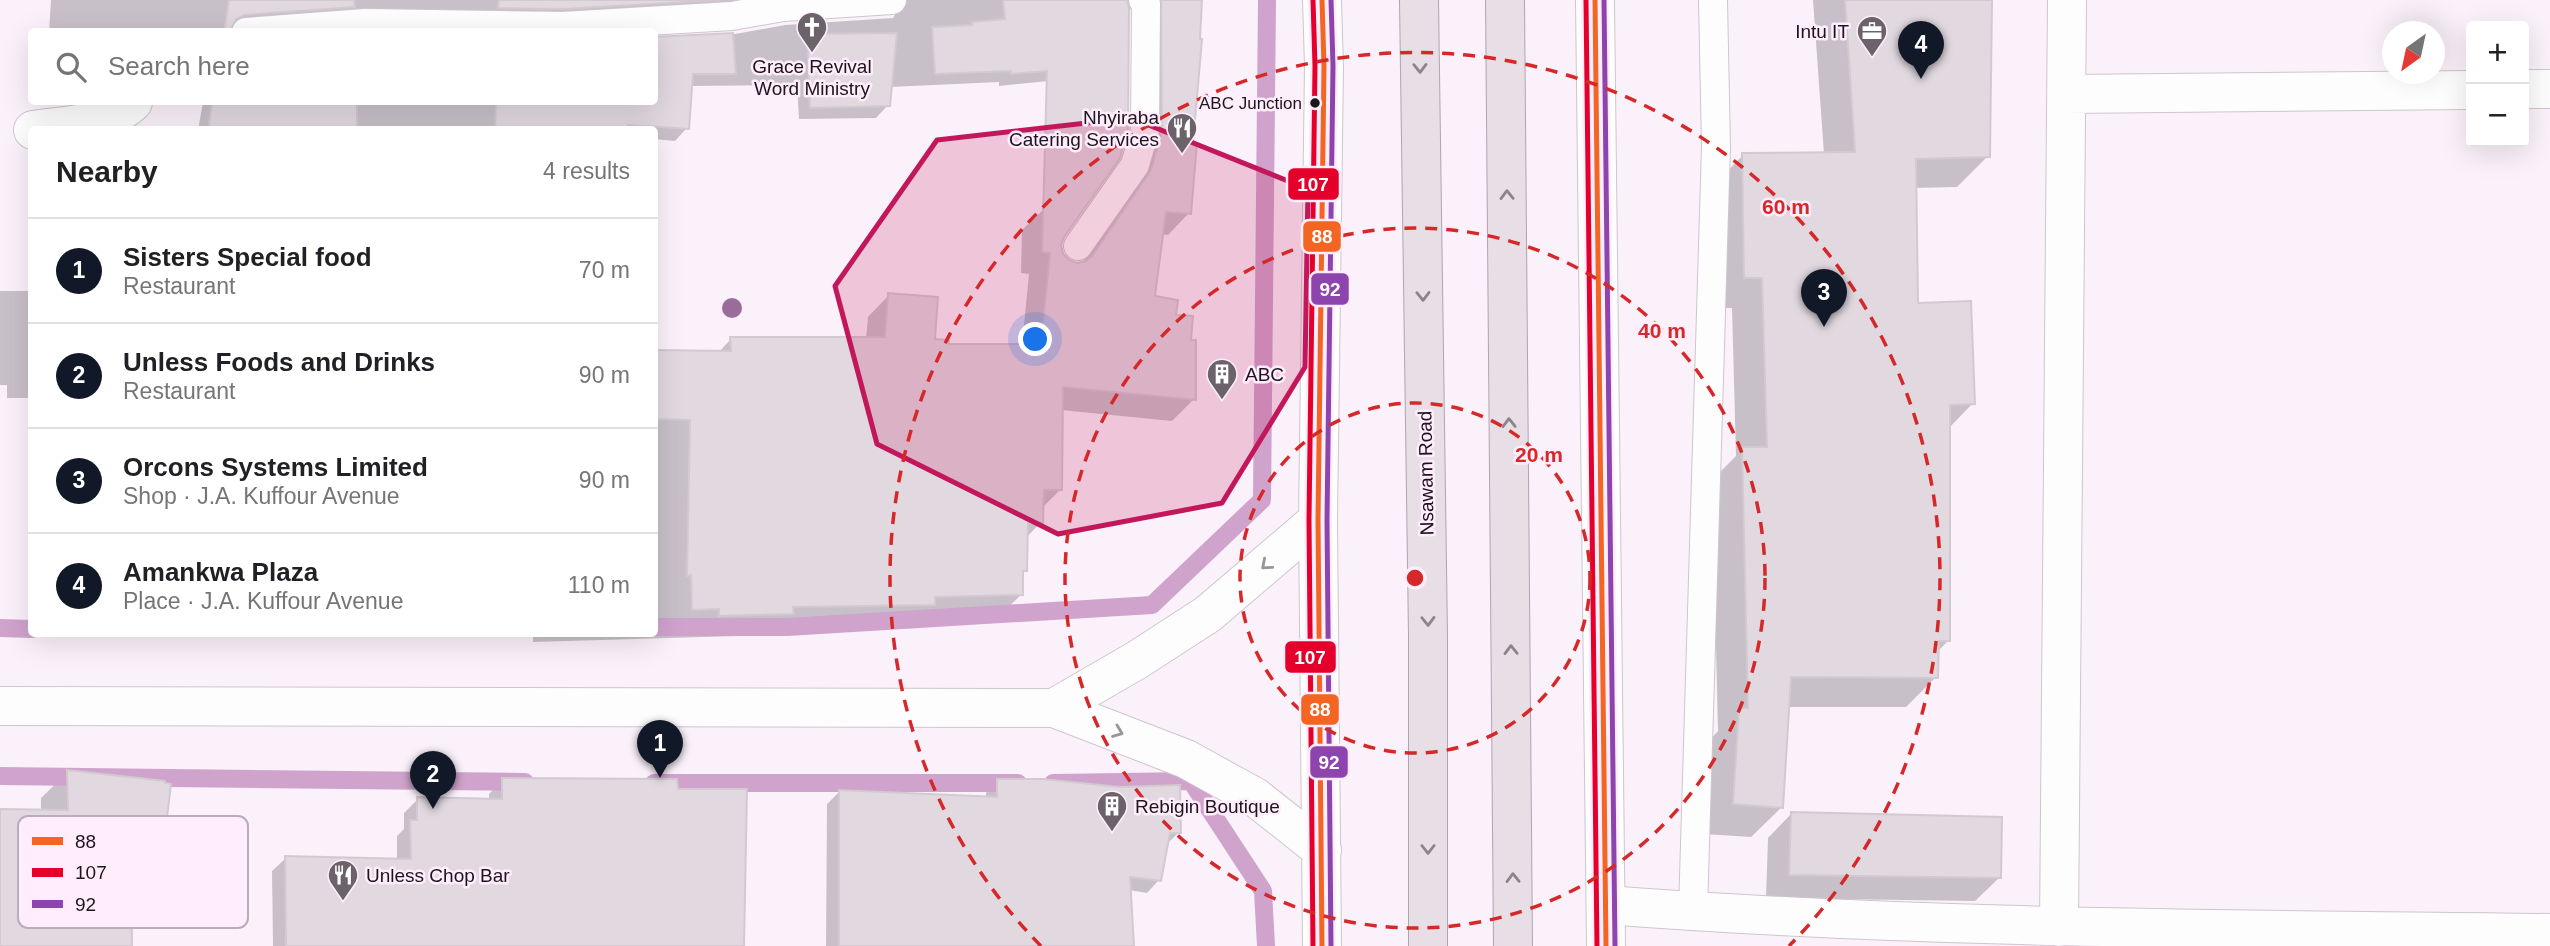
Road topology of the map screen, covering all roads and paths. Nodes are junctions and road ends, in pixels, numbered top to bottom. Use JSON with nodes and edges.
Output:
{"nodes":[{"id":1,"x":892,"y":0,"type":"edge"},
{"id":2,"x":1143,"y":0,"type":"edge"},
{"id":3,"x":1322,"y":0,"type":"edge"},
{"id":4,"x":1419,"y":0,"type":"edge"},
{"id":5,"x":1505,"y":0,"type":"edge"},
{"id":6,"x":1595,"y":0,"type":"edge"},
{"id":7,"x":1713,"y":0,"type":"edge"},
{"id":8,"x":2067,"y":0,"type":"edge"},
{"id":9,"x":299,"y":28,"type":"edge"},
{"id":10,"x":2529,"y":89,"type":"edge"},
{"id":11,"x":2550,"y":89,"type":"edge"},
{"id":12,"x":2466,"y":90,"type":"edge"},
{"id":13,"x":2068,"y":94,"type":"junction"},
{"id":14,"x":129,"y":105,"type":"edge"},
{"id":15,"x":57,"y":126,"type":"edge"},
{"id":16,"x":28,"y":131,"type":"edge"},
{"id":17,"x":0,"y":135,"type":"edge"},
{"id":18,"x":1078,"y":246,"type":"dead end"},
{"id":19,"x":1318,"y":520,"type":"junction"},
{"id":20,"x":0,"y":706,"type":"edge"},
{"id":21,"x":1054,"y":708,"type":"junction"},
{"id":22,"x":1322,"y":850,"type":"junction"},
{"id":23,"x":1606,"y":905,"type":"junction"},
{"id":24,"x":1693,"y":911,"type":"junction"},
{"id":25,"x":2059,"y":927,"type":"junction"},
{"id":26,"x":2550,"y":933,"type":"edge"},
{"id":27,"x":1322,"y":946,"type":"edge"},
{"id":28,"x":1428,"y":946,"type":"edge"},
{"id":29,"x":1513,"y":946,"type":"edge"},
{"id":30,"x":1606,"y":946,"type":"edge"}],
"edges":[{"from":1,"to":9,"type":"lane"},
{"from":2,"to":18,"type":"lane"},
{"from":3,"to":19,"type":"street"},
{"from":4,"to":28,"type":"highway","name":"Nsawam Road","one_way":true},
{"from":29,"to":5,"type":"highway","one_way":true},
{"from":6,"to":23,"type":"street"},
{"from":7,"to":24,"type":"lane"},
{"from":8,"to":13,"type":"street"},
{"from":10,"to":11,"type":"street"},
{"from":12,"to":13,"type":"street"},
{"from":13,"to":25,"type":"street"},
{"from":14,"to":15,"type":"street"},
{"from":16,"to":17,"type":"street"},
{"from":19,"to":21,"type":"street","one_way":true},
{"from":19,"to":22,"type":"street"},
{"from":20,"to":21,"type":"street"},
{"from":21,"to":22,"type":"street","one_way":true},
{"from":22,"to":27,"type":"street"},
{"from":23,"to":24,"type":"street"},
{"from":23,"to":30,"type":"street"},
{"from":24,"to":25,"type":"street"},
{"from":25,"to":26,"type":"street"}]}
